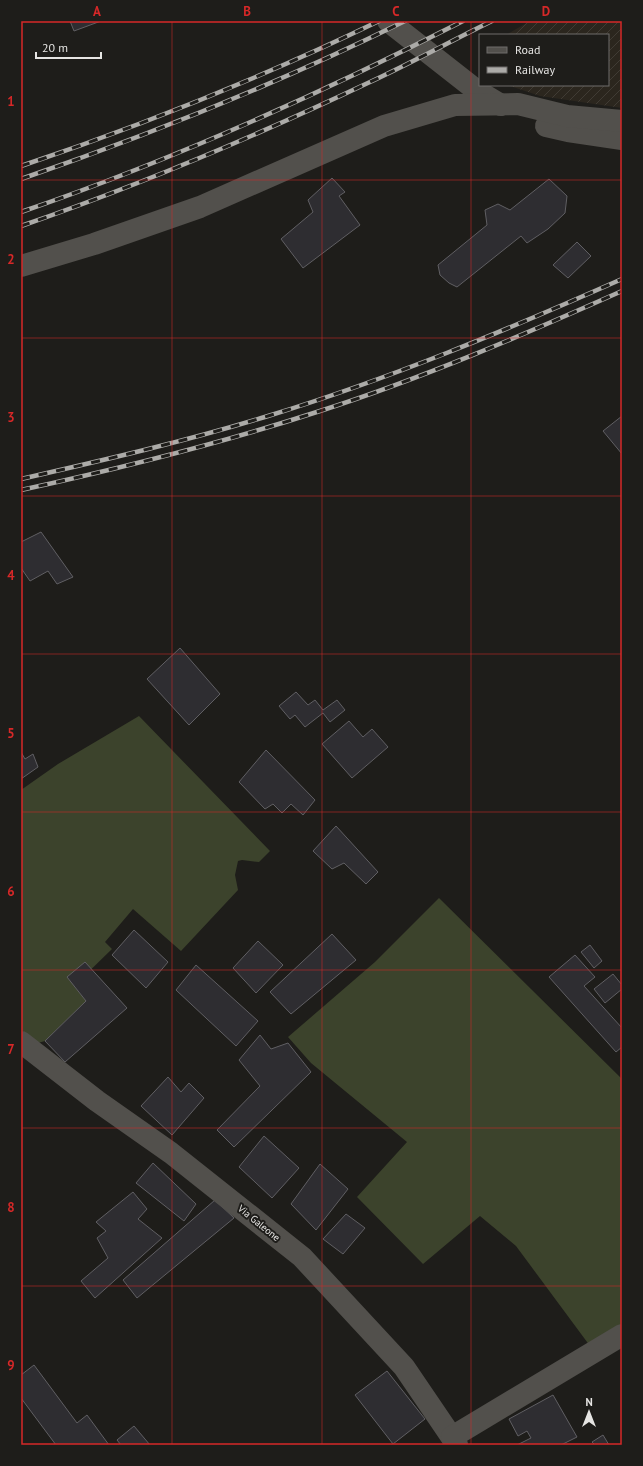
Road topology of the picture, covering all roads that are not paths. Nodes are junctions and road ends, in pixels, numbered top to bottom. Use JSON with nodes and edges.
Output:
{"nodes":[{"id":1,"x":388,"y":21,"type":"edge"},
{"id":2,"x":622,"y":121,"type":"edge"},
{"id":3,"x":622,"y":138,"type":"edge"},
{"id":4,"x":21,"y":266,"type":"edge"},
{"id":5,"x":21,"y":1042,"type":"edge"},
{"id":6,"x":622,"y":1335,"type":"edge"},
{"id":7,"x":455,"y":1441,"type":"edge"}],
"edges":[{"from":1,"to":3,"type":"street"},
{"from":2,"to":4,"type":"street"},
{"from":5,"to":7,"type":"street","name":"Via Galeone"},
{"from":6,"to":7,"type":"street"}]}
